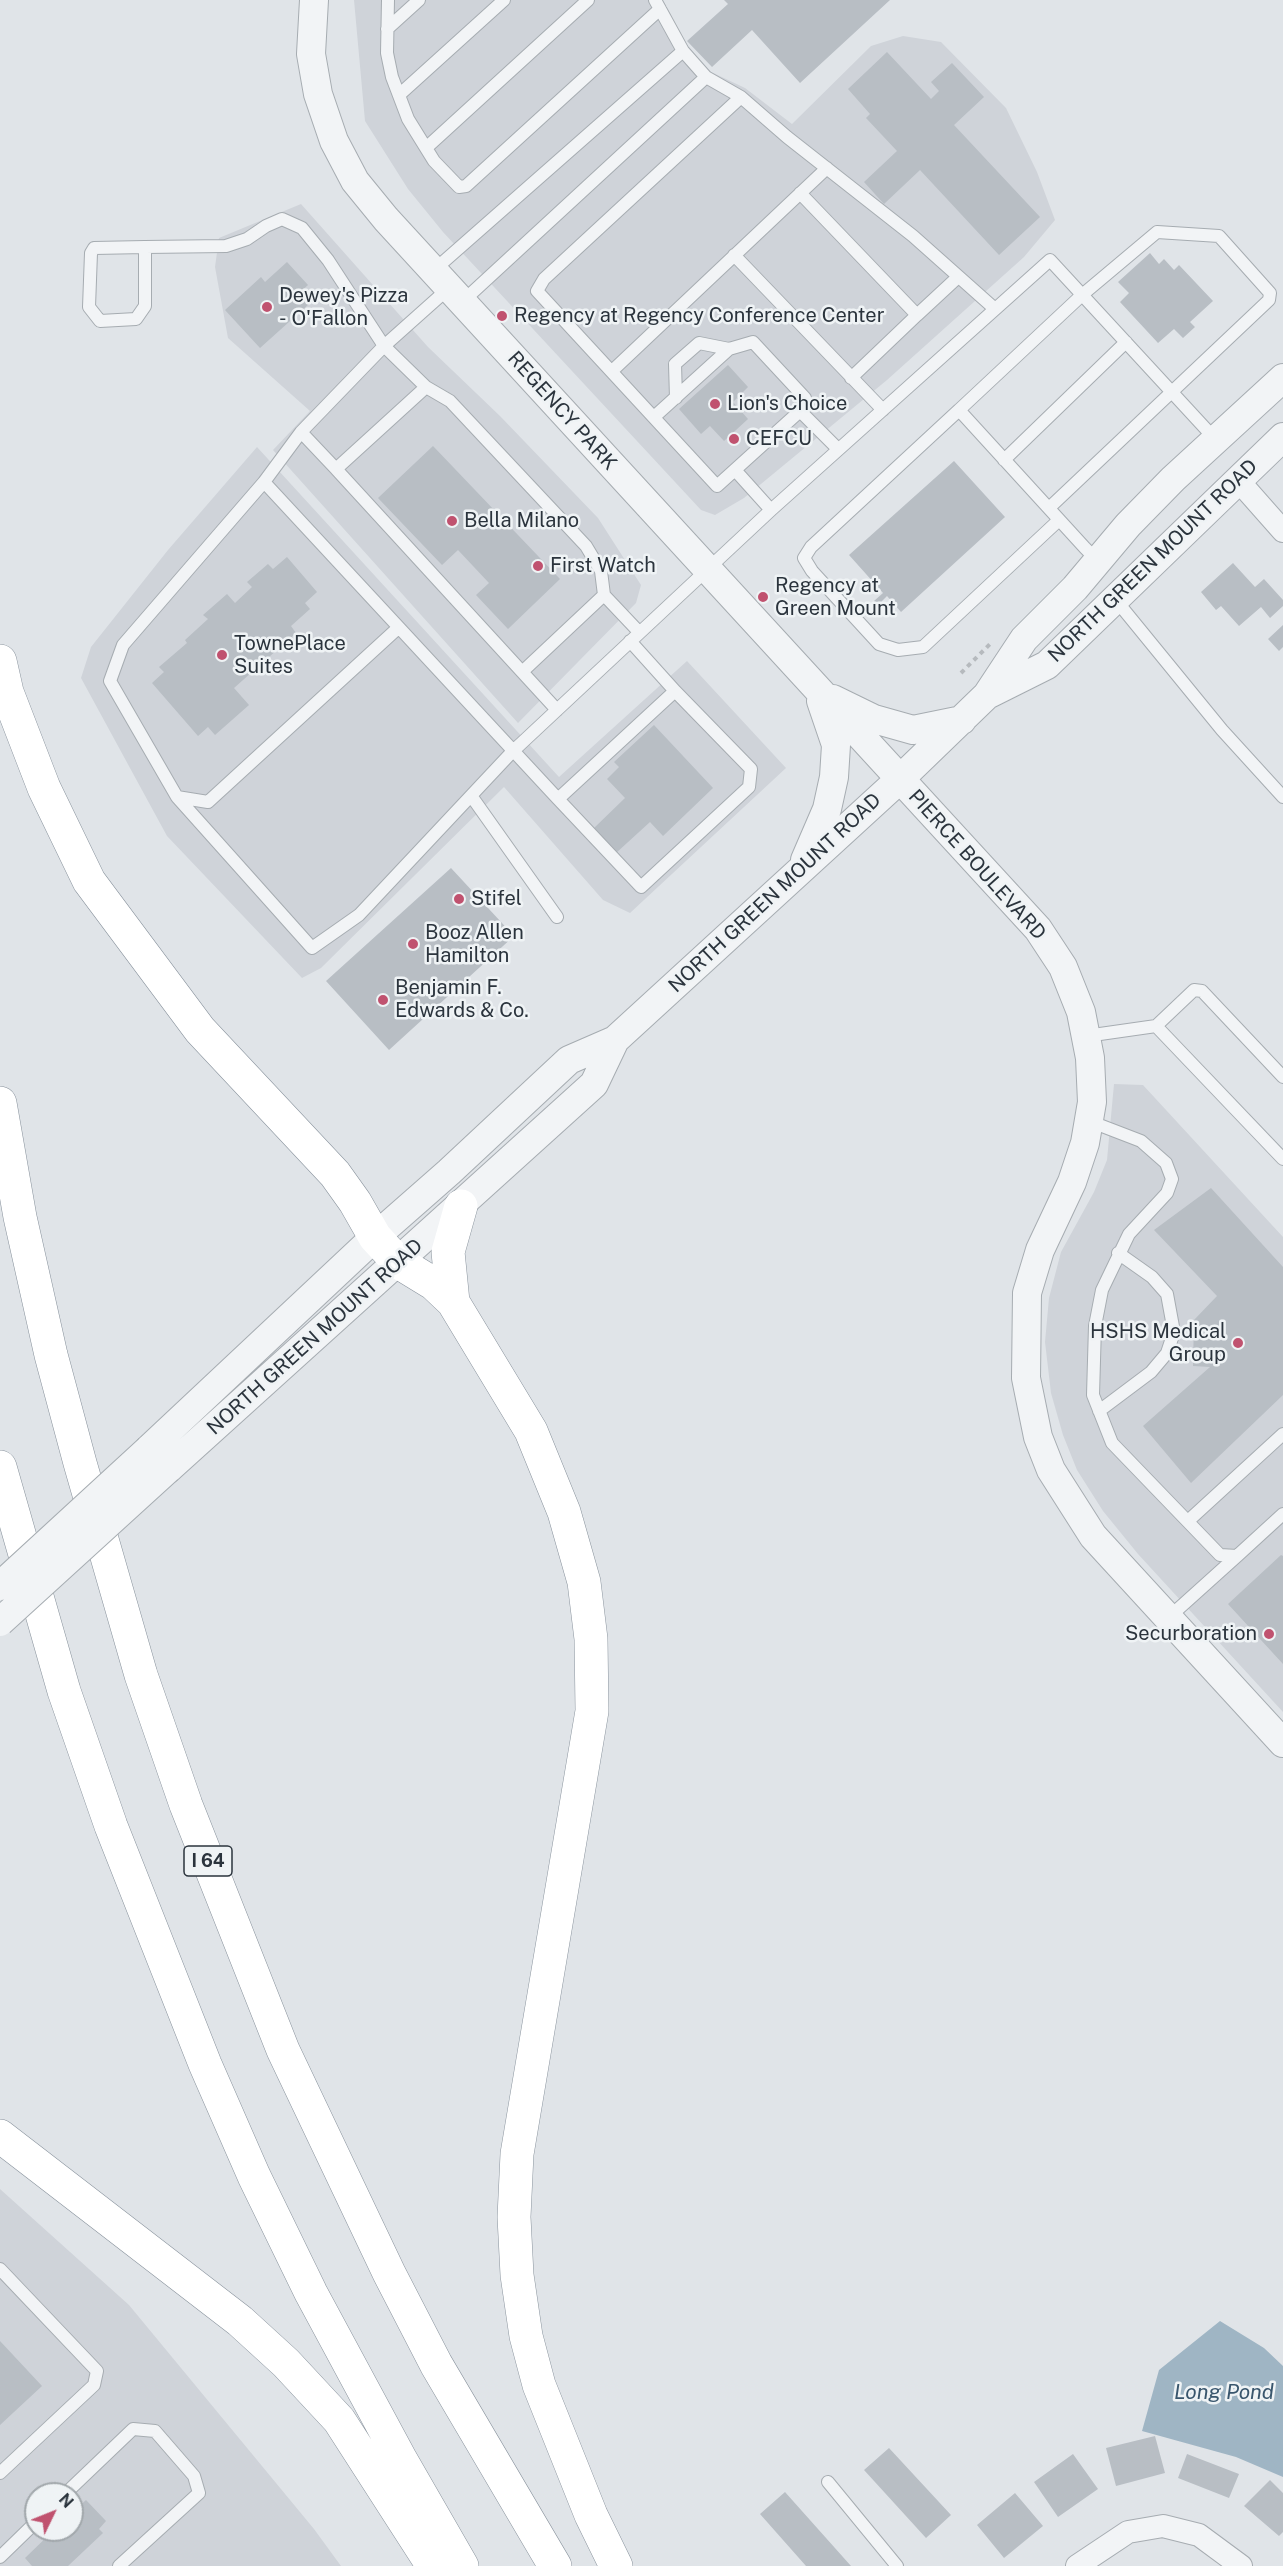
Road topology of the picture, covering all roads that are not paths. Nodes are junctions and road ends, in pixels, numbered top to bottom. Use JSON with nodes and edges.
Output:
{"nodes":[{"id":1,"x":314,"y":0,"type":"edge"},
{"id":2,"x":388,"y":0,"type":"edge"},
{"id":3,"x":419,"y":0,"type":"edge"},
{"id":4,"x":504,"y":0,"type":"edge"},
{"id":5,"x":588,"y":0,"type":"edge"},
{"id":6,"x":658,"y":4,"type":"edge"},
{"id":7,"x":387,"y":29,"type":"junction"},
{"id":8,"x":683,"y":51,"type":"junction"},
{"id":9,"x":706,"y":77,"type":"junction"},
{"id":10,"x":399,"y":95,"type":"junction"},
{"id":11,"x":741,"y":97,"type":"junction"},
{"id":12,"x":426,"y":148,"type":"junction"},
{"id":13,"x":827,"y":168,"type":"junction"},
{"id":14,"x":800,"y":193,"type":"junction"},
{"id":15,"x":145,"y":247,"type":"junction"},
{"id":16,"x":734,"y":255,"type":"junction"},
{"id":17,"x":958,"y":277,"type":"junction"},
{"id":18,"x":448,"y":287,"type":"junction"},
{"id":19,"x":1082,"y":295,"type":"junction"},
{"id":20,"x":995,"y":309,"type":"junction"},
{"id":21,"x":917,"y":315,"type":"junction"},
{"id":22,"x":1126,"y":342,"type":"junction"},
{"id":23,"x":384,"y":346,"type":"junction"},
{"id":24,"x":729,"y":349,"type":"junction"},
{"id":25,"x":612,"y":370,"type":"junction"},
{"id":26,"x":852,"y":378,"type":"junction"},
{"id":27,"x":1283,"y":378,"type":"edge"},
{"id":28,"x":426,"y":387,"type":"junction"},
{"id":29,"x":1173,"y":392,"type":"junction"},
{"id":30,"x":676,"y":398,"type":"junction"},
{"id":31,"x":883,"y":410,"type":"junction"},
{"id":32,"x":959,"y":410,"type":"junction"},
{"id":33,"x":800,"y":411,"type":"junction"},
{"id":34,"x":654,"y":417,"type":"junction"},
{"id":35,"x":301,"y":432,"type":"junction"},
{"id":36,"x":1283,"y":437,"type":"edge"},
{"id":37,"x":1216,"y":440,"type":"junction"},
{"id":38,"x":838,"y":449,"type":"junction"},
{"id":39,"x":1004,"y":460,"type":"junction"},
{"id":40,"x":336,"y":470,"type":"junction"},
{"id":41,"x":735,"y":470,"type":"junction"},
{"id":42,"x":1237,"y":479,"type":"junction"},
{"id":43,"x":264,"y":482,"type":"junction"},
{"id":44,"x":1049,"y":508,"type":"junction"},
{"id":45,"x":771,"y":510,"type":"junction"},
{"id":46,"x":1059,"y":520,"type":"junction"},
{"id":47,"x":1283,"y":531,"type":"edge"},
{"id":48,"x":1098,"y":561,"type":"junction"},
{"id":49,"x":708,"y":571,"type":"junction"},
{"id":50,"x":604,"y":595,"type":"junction"},
{"id":51,"x":1114,"y":599,"type":"junction"},
{"id":52,"x":398,"y":628,"type":"junction"},
{"id":53,"x":639,"y":632,"type":"junction"},
{"id":54,"x":630,"y":641,"type":"junction"},
{"id":55,"x":0,"y":661,"type":"edge"},
{"id":56,"x":522,"y":672,"type":"junction"},
{"id":57,"x":675,"y":691,"type":"junction"},
{"id":58,"x":819,"y":692,"type":"junction"},
{"id":59,"x":987,"y":695,"type":"junction"},
{"id":60,"x":557,"y":710,"type":"junction"},
{"id":61,"x":962,"y":720,"type":"junction"},
{"id":62,"x":512,"y":752,"type":"junction"},
{"id":63,"x":899,"y":780,"type":"junction"},
{"id":64,"x":177,"y":797,"type":"junction"},
{"id":65,"x":472,"y":797,"type":"junction"},
{"id":66,"x":1283,"y":797,"type":"edge"},
{"id":67,"x":558,"y":799,"type":"junction"},
{"id":68,"x":800,"y":870,"type":"junction"},
{"id":69,"x":557,"y":917,"type":"dead end"},
{"id":70,"x":1156,"y":1026,"type":"junction"},
{"id":71,"x":1086,"y":1036,"type":"junction"},
{"id":72,"x":615,"y":1040,"type":"junction"},
{"id":73,"x":1283,"y":1077,"type":"edge"},
{"id":74,"x":0,"y":1103,"type":"edge"},
{"id":75,"x":1088,"y":1121,"type":"junction"},
{"id":76,"x":1283,"y":1159,"type":"edge"},
{"id":77,"x":461,"y":1206,"type":"junction"},
{"id":78,"x":375,"y":1237,"type":"junction"},
{"id":79,"x":1118,"y":1253,"type":"junction"},
{"id":80,"x":398,"y":1262,"type":"junction"},
{"id":81,"x":453,"y":1302,"type":"junction"},
{"id":82,"x":1099,"y":1411,"type":"junction"},
{"id":83,"x":1283,"y":1434,"type":"edge"},
{"id":84,"x":158,"y":1459,"type":"junction"},
{"id":85,"x":0,"y":1467,"type":"edge"},
{"id":86,"x":1283,"y":1514,"type":"edge"},
{"id":87,"x":1188,"y":1521,"type":"junction"},
{"id":88,"x":1237,"y":1556,"type":"junction"},
{"id":89,"x":0,"y":1586,"type":"edge"},
{"id":90,"x":1167,"y":1619,"type":"junction"},
{"id":91,"x":0,"y":1622,"type":"edge"},
{"id":92,"x":1283,"y":1743,"type":"edge"},
{"id":93,"x":0,"y":2136,"type":"edge"},
{"id":94,"x":0,"y":2268,"type":"edge"},
{"id":95,"x":0,"y":2472,"type":"edge"},
{"id":96,"x":78,"y":2482,"type":"edge"},
{"id":97,"x":828,"y":2482,"type":"dead end"},
{"id":98,"x":24,"y":2534,"type":"edge"},
{"id":99,"x":0,"y":2557,"type":"edge"},
{"id":100,"x":119,"y":2566,"type":"edge"},
{"id":101,"x":433,"y":2566,"type":"edge"},
{"id":102,"x":462,"y":2566,"type":"edge"},
{"id":103,"x":555,"y":2566,"type":"edge"},
{"id":104,"x":616,"y":2566,"type":"edge"},
{"id":105,"x":897,"y":2566,"type":"edge"},
{"id":106,"x":1077,"y":2566,"type":"edge"},
{"id":107,"x":1241,"y":2566,"type":"edge"}],
"edges":[{"from":1,"to":18,"type":"street","name":"REGENCY PARK"},
{"from":2,"to":7,"type":"lane"},
{"from":3,"to":7,"type":"lane"},
{"from":4,"to":10,"type":"lane"},
{"from":5,"to":12,"type":"lane"},
{"from":6,"to":8,"type":"lane"},
{"from":6,"to":12,"type":"lane"},
{"from":7,"to":10,"type":"lane"},
{"from":8,"to":9,"type":"lane"},
{"from":8,"to":18,"type":"lane"},
{"from":9,"to":11,"type":"lane"},
{"from":9,"to":18,"type":"lane"},
{"from":10,"to":12,"type":"lane"},
{"from":11,"to":13,"type":"lane"},
{"from":11,"to":25,"type":"lane"},
{"from":13,"to":14,"type":"lane"},
{"from":13,"to":17,"type":"lane"},
{"from":14,"to":16,"type":"lane"},
{"from":14,"to":21,"type":"lane"},
{"from":15,"to":15,"type":"lane"},
{"from":15,"to":23,"type":"lane"},
{"from":16,"to":25,"type":"lane"},
{"from":16,"to":26,"type":"lane"},
{"from":17,"to":20,"type":"lane"},
{"from":17,"to":21,"type":"lane"},
{"from":18,"to":23,"type":"lane"},
{"from":18,"to":49,"type":"street","name":"REGENCY PARK"},
{"from":19,"to":20,"type":"lane"},
{"from":19,"to":22,"type":"lane"},
{"from":19,"to":29,"type":"lane"},
{"from":19,"to":32,"type":"lane"},
{"from":20,"to":31,"type":"lane"},
{"from":21,"to":26,"type":"lane"},
{"from":22,"to":29,"type":"lane"},
{"from":22,"to":39,"type":"lane"},
{"from":23,"to":28,"type":"lane"},
{"from":23,"to":35,"type":"lane"},
{"from":24,"to":30,"type":"lane"},
{"from":24,"to":30,"type":"lane"},
{"from":24,"to":33,"type":"lane"},
{"from":25,"to":34,"type":"lane"},
{"from":26,"to":31,"type":"lane"},
{"from":27,"to":37,"type":"street","name":"NORTH GREEN MOUNT ROAD"},
{"from":28,"to":40,"type":"lane"},
{"from":28,"to":50,"type":"lane"},
{"from":29,"to":37,"type":"lane"},
{"from":29,"to":44,"type":"lane"},
{"from":30,"to":34,"type":"lane"},
{"from":31,"to":38,"type":"lane"},
{"from":32,"to":39,"type":"lane"},
{"from":32,"to":46,"type":"lane"},
{"from":33,"to":38,"type":"lane"},
{"from":33,"to":41,"type":"lane"},
{"from":34,"to":41,"type":"lane"},
{"from":35,"to":40,"type":"lane"},
{"from":35,"to":43,"type":"lane"},
{"from":36,"to":42,"type":"street","name":"NORTH GREEN MOUNT ROAD"},
{"from":37,"to":48,"type":"street","name":"NORTH GREEN MOUNT ROAD"},
{"from":38,"to":45,"type":"lane"},
{"from":39,"to":44,"type":"lane"},
{"from":40,"to":56,"type":"lane"},
{"from":41,"to":45,"type":"lane"},
{"from":42,"to":47,"type":"street"},
{"from":42,"to":51,"type":"street","name":"NORTH GREEN MOUNT ROAD"},
{"from":43,"to":52,"type":"lane"},
{"from":43,"to":64,"type":"lane"},
{"from":44,"to":46,"type":"lane"},
{"from":45,"to":49,"type":"lane"},
{"from":46,"to":48,"type":"lane"},
{"from":48,"to":59,"type":"street","name":"NORTH GREEN MOUNT ROAD"},
{"from":49,"to":53,"type":"lane"},
{"from":49,"to":58,"type":"street","name":"REGENCY PARK"},
{"from":50,"to":53,"type":"lane"},
{"from":50,"to":56,"type":"lane"},
{"from":51,"to":59,"type":"street","name":"NORTH GREEN MOUNT ROAD"},
{"from":51,"to":66,"type":"lane"},
{"from":52,"to":62,"type":"lane"},
{"from":52,"to":64,"type":"lane"},
{"from":53,"to":54,"type":"lane"},
{"from":54,"to":57,"type":"lane"},
{"from":54,"to":60,"type":"lane"},
{"from":55,"to":78,"type":"highway"},
{"from":56,"to":60,"type":"lane"},
{"from":57,"to":67,"type":"lane"},
{"from":57,"to":67,"type":"lane"},
{"from":58,"to":61,"type":"street"},
{"from":58,"to":63,"type":"street","name":"REGENCY PARK"},
{"from":58,"to":68,"type":"street"},
{"from":59,"to":61,"type":"street","name":"NORTH GREEN MOUNT ROAD"},
{"from":60,"to":62,"type":"lane"},
{"from":61,"to":63,"type":"street","name":"NORTH GREEN MOUNT ROAD"},
{"from":62,"to":65,"type":"lane"},
{"from":62,"to":67,"type":"lane"},
{"from":63,"to":68,"type":"street","name":"NORTH GREEN MOUNT ROAD"},
{"from":63,"to":71,"type":"street","name":"PIERCE BOULEVARD"},
{"from":64,"to":65,"type":"lane"},
{"from":65,"to":69,"type":"lane"},
{"from":68,"to":72,"type":"street","name":"NORTH GREEN MOUNT ROAD"},
{"from":70,"to":71,"type":"lane"},
{"from":70,"to":73,"type":"lane"},
{"from":70,"to":76,"type":"lane"},
{"from":71,"to":75,"type":"street","name":"PIERCE BOULEVARD"},
{"from":72,"to":77,"type":"street","name":"NORTH GREEN MOUNT ROAD"},
{"from":72,"to":78,"type":"street","name":"NORTH GREEN MOUNT ROAD"},
{"from":74,"to":103,"type":"highway","number":"I 64"},
{"from":75,"to":79,"type":"lane"},
{"from":75,"to":90,"type":"street","name":"PIERCE BOULEVARD"},
{"from":77,"to":80,"type":"street","name":"NORTH GREEN MOUNT ROAD"},
{"from":77,"to":81,"type":"highway"},
{"from":78,"to":80,"type":"highway"},
{"from":78,"to":84,"type":"street","name":"NORTH GREEN MOUNT ROAD"},
{"from":79,"to":82,"type":"lane"},
{"from":79,"to":82,"type":"lane"},
{"from":80,"to":81,"type":"highway"},
{"from":80,"to":84,"type":"street","name":"NORTH GREEN MOUNT ROAD"},
{"from":81,"to":104,"type":"highway"},
{"from":82,"to":87,"type":"lane"},
{"from":83,"to":87,"type":"lane"},
{"from":84,"to":89,"type":"street","name":"NORTH GREEN MOUNT ROAD","bridge":true},
{"from":84,"to":91,"type":"street","name":"NORTH GREEN MOUNT ROAD","bridge":true},
{"from":85,"to":102,"type":"highway"},
{"from":86,"to":88,"type":"lane"},
{"from":87,"to":88,"type":"lane"},
{"from":88,"to":90,"type":"lane"},
{"from":90,"to":92,"type":"street","name":"PIERCE BOULEVARD"},
{"from":93,"to":101,"type":"highway"},
{"from":94,"to":95,"type":"lane"},
{"from":96,"to":100,"type":"lane"},
{"from":97,"to":105,"type":"lane"},
{"from":98,"to":99,"type":"lane"},
{"from":106,"to":107,"type":"street"}]}
